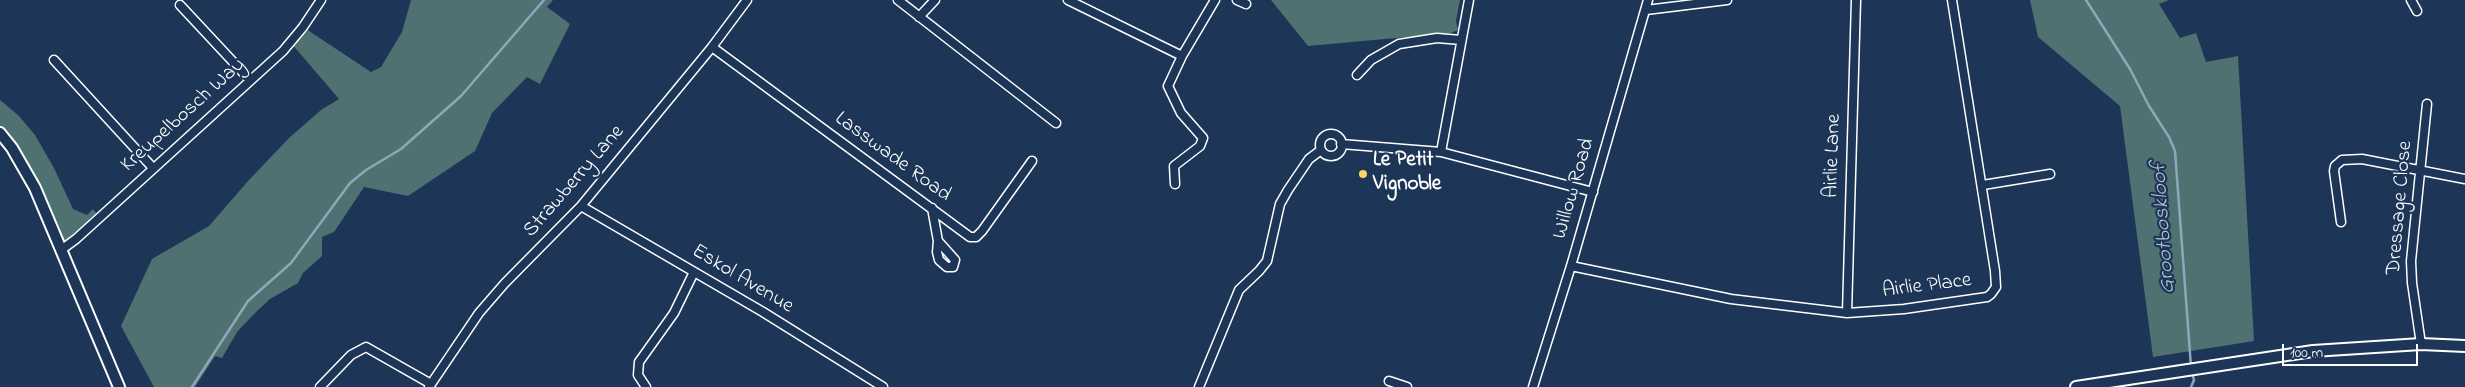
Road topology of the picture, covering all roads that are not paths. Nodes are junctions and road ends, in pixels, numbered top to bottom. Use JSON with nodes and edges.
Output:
{"nodes":[{"id":1,"x":321,"y":0,"type":"edge"},
{"id":2,"x":747,"y":0,"type":"edge"},
{"id":3,"x":898,"y":0,"type":"edge"},
{"id":4,"x":935,"y":0,"type":"edge"},
{"id":5,"x":1068,"y":0,"type":"edge"},
{"id":6,"x":1215,"y":0,"type":"edge"},
{"id":7,"x":1237,"y":0,"type":"edge"},
{"id":8,"x":1469,"y":0,"type":"edge"},
{"id":9,"x":1648,"y":0,"type":"edge"},
{"id":10,"x":1727,"y":0,"type":"edge"},
{"id":11,"x":1856,"y":0,"type":"edge"},
{"id":12,"x":1952,"y":0,"type":"edge"},
{"id":13,"x":2411,"y":0,"type":"edge"},
{"id":14,"x":180,"y":4,"type":"dead end"},
{"id":15,"x":1246,"y":4,"type":"dead end"},
{"id":16,"x":1646,"y":10,"type":"junction"},
{"id":17,"x":2416,"y":11,"type":"dead end"},
{"id":18,"x":919,"y":17,"type":"junction"},
{"id":19,"x":1461,"y":40,"type":"junction"},
{"id":20,"x":712,"y":47,"type":"junction"},
{"id":21,"x":1182,"y":56,"type":"junction"},
{"id":22,"x":54,"y":60,"type":"dead end"},
{"id":23,"x":1357,"y":75,"type":"dead end"},
{"id":24,"x":250,"y":80,"type":"junction"},
{"id":25,"x":2427,"y":104,"type":"dead end"},
{"id":26,"x":1056,"y":123,"type":"dead end"},
{"id":27,"x":0,"y":134,"type":"edge"},
{"id":28,"x":1341,"y":144,"type":"junction"},
{"id":29,"x":1319,"y":152,"type":"junction"},
{"id":30,"x":1441,"y":152,"type":"junction"},
{"id":31,"x":1032,"y":161,"type":"dead end"},
{"id":32,"x":153,"y":168,"type":"junction"},
{"id":33,"x":2420,"y":172,"type":"junction"},
{"id":34,"x":2050,"y":174,"type":"dead end"},
{"id":35,"x":2465,"y":179,"type":"edge"},
{"id":36,"x":1175,"y":184,"type":"dead end"},
{"id":37,"x":1983,"y":185,"type":"junction"},
{"id":38,"x":1593,"y":192,"type":"junction"},
{"id":39,"x":581,"y":206,"type":"junction"},
{"id":40,"x":932,"y":208,"type":"junction"},
{"id":41,"x":2341,"y":222,"type":"dead end"},
{"id":42,"x":938,"y":241,"type":"dead end"},
{"id":43,"x":61,"y":250,"type":"junction"},
{"id":44,"x":1571,"y":266,"type":"junction"},
{"id":45,"x":694,"y":272,"type":"junction"},
{"id":46,"x":1847,"y":313,"type":"junction"},
{"id":47,"x":2421,"y":344,"type":"junction"},
{"id":48,"x":2465,"y":346,"type":"edge"},
{"id":49,"x":1389,"y":381,"type":"dead end"},
{"id":50,"x":430,"y":386,"type":"edge"},
{"id":51,"x":120,"y":387,"type":"edge"},
{"id":52,"x":320,"y":387,"type":"edge"},
{"id":53,"x":646,"y":387,"type":"edge"},
{"id":54,"x":883,"y":387,"type":"edge"},
{"id":55,"x":1199,"y":387,"type":"edge"},
{"id":56,"x":1406,"y":387,"type":"edge"},
{"id":57,"x":1533,"y":387,"type":"edge"},
{"id":58,"x":2076,"y":387,"type":"edge"}],
"edges":[{"from":1,"to":24,"type":"street","name":"Kreupelbosch Way"},
{"from":2,"to":20,"type":"street","name":"Strawberry Lane"},
{"from":3,"to":18,"type":"street"},
{"from":4,"to":18,"type":"street"},
{"from":5,"to":21,"type":"street"},
{"from":6,"to":21,"type":"street"},
{"from":7,"to":15,"type":"street"},
{"from":8,"to":19,"type":"street"},
{"from":9,"to":16,"type":"street","name":"Willow Road"},
{"from":10,"to":16,"type":"street"},
{"from":11,"to":46,"type":"street","name":"Airlie Lane"},
{"from":12,"to":37,"type":"street","name":"Airlie Place"},
{"from":13,"to":17,"type":"street"},
{"from":14,"to":24,"type":"street"},
{"from":16,"to":38,"type":"street","name":"Willow Road"},
{"from":18,"to":26,"type":"street"},
{"from":19,"to":23,"type":"street"},
{"from":19,"to":30,"type":"street"},
{"from":20,"to":39,"type":"street","name":"Strawberry Lane"},
{"from":20,"to":40,"type":"street","name":"Lasswade Road"},
{"from":21,"to":36,"type":"street"},
{"from":22,"to":32,"type":"street"},
{"from":24,"to":32,"type":"street","name":"Kreupelbosch Way"},
{"from":25,"to":33,"type":"street","name":"Dressage Close"},
{"from":27,"to":43,"type":"main road"},
{"from":28,"to":29,"type":"street"},
{"from":28,"to":29,"type":"street"},
{"from":28,"to":30,"type":"street"},
{"from":29,"to":55,"type":"street"},
{"from":30,"to":38,"type":"street"},
{"from":31,"to":40,"type":"street","name":"Lasswade Road"},
{"from":32,"to":43,"type":"street","name":"Kreupelbosch Way"},
{"from":33,"to":35,"type":"street"},
{"from":33,"to":41,"type":"street"},
{"from":33,"to":47,"type":"street","name":"Dressage Close"},
{"from":34,"to":37,"type":"street"},
{"from":37,"to":46,"type":"street","name":"Airlie Place"},
{"from":38,"to":44,"type":"street","name":"Willow Road"},
{"from":39,"to":45,"type":"street","name":"Eskol Avenue"},
{"from":39,"to":50,"type":"street","name":"Strawberry Lane"},
{"from":40,"to":42,"type":"street"},
{"from":43,"to":51,"type":"main road"},
{"from":44,"to":46,"type":"street","name":"Airlie Place"},
{"from":44,"to":57,"type":"street","name":"Willow Road"},
{"from":45,"to":53,"type":"street"},
{"from":45,"to":54,"type":"street","name":"Eskol Avenue"},
{"from":47,"to":48,"type":"main road"},
{"from":47,"to":58,"type":"main road"},
{"from":49,"to":56,"type":"street"},
{"from":50,"to":52,"type":"street"}]}
